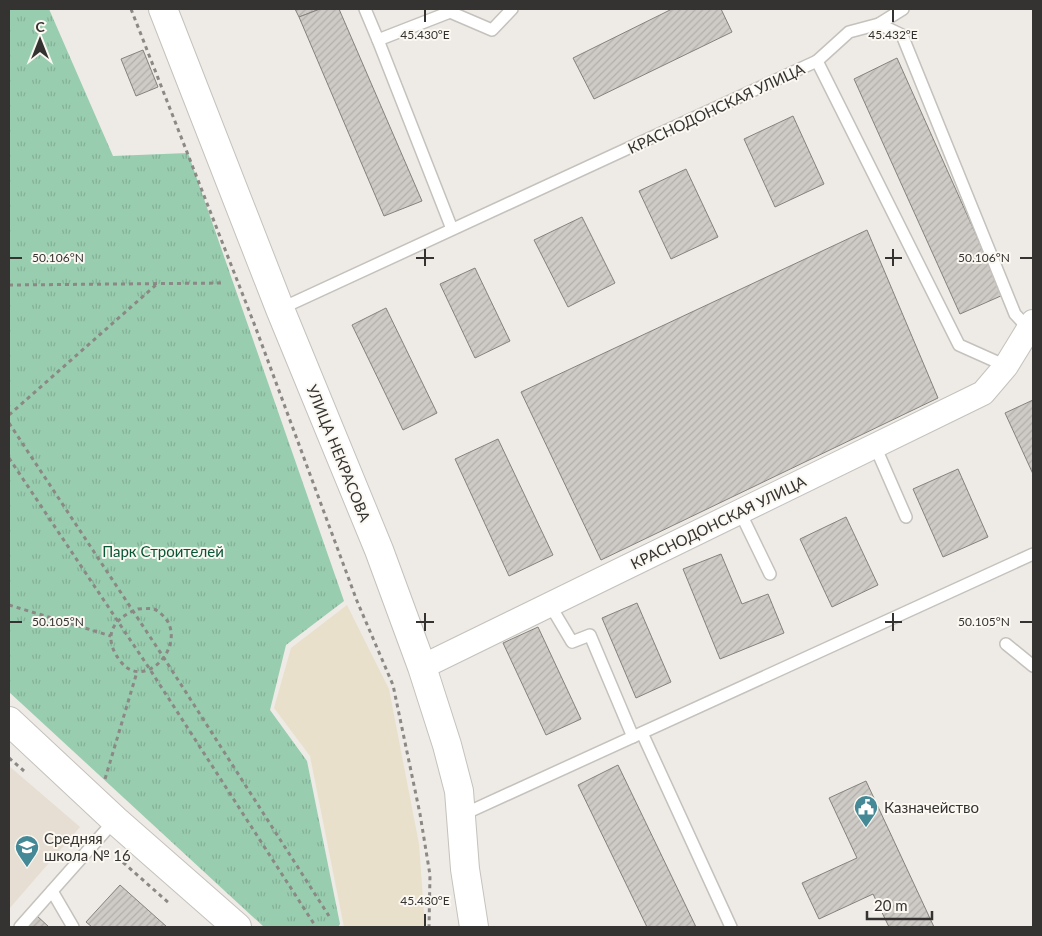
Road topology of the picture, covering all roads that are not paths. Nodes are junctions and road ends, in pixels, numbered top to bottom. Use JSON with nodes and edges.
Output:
{"nodes":[{"id":1,"x":162,"y":9,"type":"edge"},
{"id":2,"x":364,"y":9,"type":"edge"},
{"id":3,"x":512,"y":9,"type":"edge"},
{"id":4,"x":903,"y":9,"type":"edge"},
{"id":5,"x":449,"y":10,"type":"edge"},
{"id":6,"x":879,"y":24,"type":"junction"},
{"id":7,"x":378,"y":40,"type":"junction"},
{"id":8,"x":816,"y":61,"type":"junction"},
{"id":9,"x":452,"y":229,"type":"junction"},
{"id":10,"x":280,"y":308,"type":"junction"},
{"id":11,"x":1031,"y":326,"type":"edge"},
{"id":12,"x":1006,"y":366,"type":"junction"},
{"id":13,"x":875,"y":446,"type":"junction"},
{"id":14,"x":740,"y":512,"type":"junction"},
{"id":15,"x":906,"y":517,"type":"dead end"},
{"id":16,"x":1033,"y":554,"type":"edge"},
{"id":17,"x":770,"y":574,"type":"dead end"},
{"id":18,"x":550,"y":605,"type":"junction"},
{"id":19,"x":1006,"y":644,"type":"dead end"},
{"id":20,"x":1033,"y":666,"type":"edge"},
{"id":21,"x":422,"y":667,"type":"junction"},
{"id":22,"x":9,"y":721,"type":"edge"},
{"id":23,"x":637,"y":735,"type":"junction"},
{"id":24,"x":460,"y":816,"type":"junction"},
{"id":25,"x":115,"y":820,"type":"junction"},
{"id":26,"x":52,"y":891,"type":"junction"},
{"id":27,"x":471,"y":921,"type":"edge"},
{"id":28,"x":20,"y":927,"type":"edge"},
{"id":29,"x":73,"y":927,"type":"edge"},
{"id":30,"x":237,"y":927,"type":"edge"},
{"id":31,"x":731,"y":927,"type":"edge"}],
"edges":[{"from":1,"to":10,"type":"main road","name":"УЛИЦА НЕКРАСОВА"},
{"from":2,"to":7,"type":"lane"},
{"from":3,"to":5,"type":"lane"},
{"from":4,"to":6,"type":"lane"},
{"from":5,"to":7,"type":"lane"},
{"from":6,"to":8,"type":"lane"},
{"from":6,"to":11,"type":"lane"},
{"from":7,"to":9,"type":"lane"},
{"from":8,"to":9,"type":"lane","name":"КРАСНОДОНСКАЯ УЛИЦА"},
{"from":8,"to":12,"type":"lane","name":"КРАСНОДОНСКАЯ УЛИЦА"},
{"from":9,"to":10,"type":"lane","name":"КРАСНОДОНСКАЯ УЛИЦА"},
{"from":10,"to":21,"type":"main road","name":"УЛИЦА НЕКРАСОВА"},
{"from":11,"to":12,"type":"street","name":"КРАСНОДОНСКАЯ УЛИЦА"},
{"from":12,"to":13,"type":"street","name":"КРАСНОДОНСКАЯ УЛИЦА"},
{"from":13,"to":14,"type":"street","name":"КРАСНОДОНСКАЯ УЛИЦА"},
{"from":13,"to":15,"type":"lane"},
{"from":14,"to":17,"type":"lane"},
{"from":14,"to":18,"type":"street","name":"КРАСНОДОНСКАЯ УЛИЦА"},
{"from":16,"to":23,"type":"lane"},
{"from":18,"to":21,"type":"street","name":"КРАСНОДОНСКАЯ УЛИЦА"},
{"from":18,"to":23,"type":"lane"},
{"from":19,"to":20,"type":"lane"},
{"from":21,"to":24,"type":"main road","name":"УЛИЦА НЕКРАСОВА"},
{"from":22,"to":25,"type":"main road"},
{"from":23,"to":24,"type":"lane"},
{"from":23,"to":31,"type":"lane"},
{"from":24,"to":27,"type":"main road","name":"УЛИЦА НЕКРАСОВА"},
{"from":25,"to":26,"type":"lane"},
{"from":25,"to":30,"type":"main road"},
{"from":26,"to":28,"type":"lane"},
{"from":26,"to":29,"type":"lane"}]}
